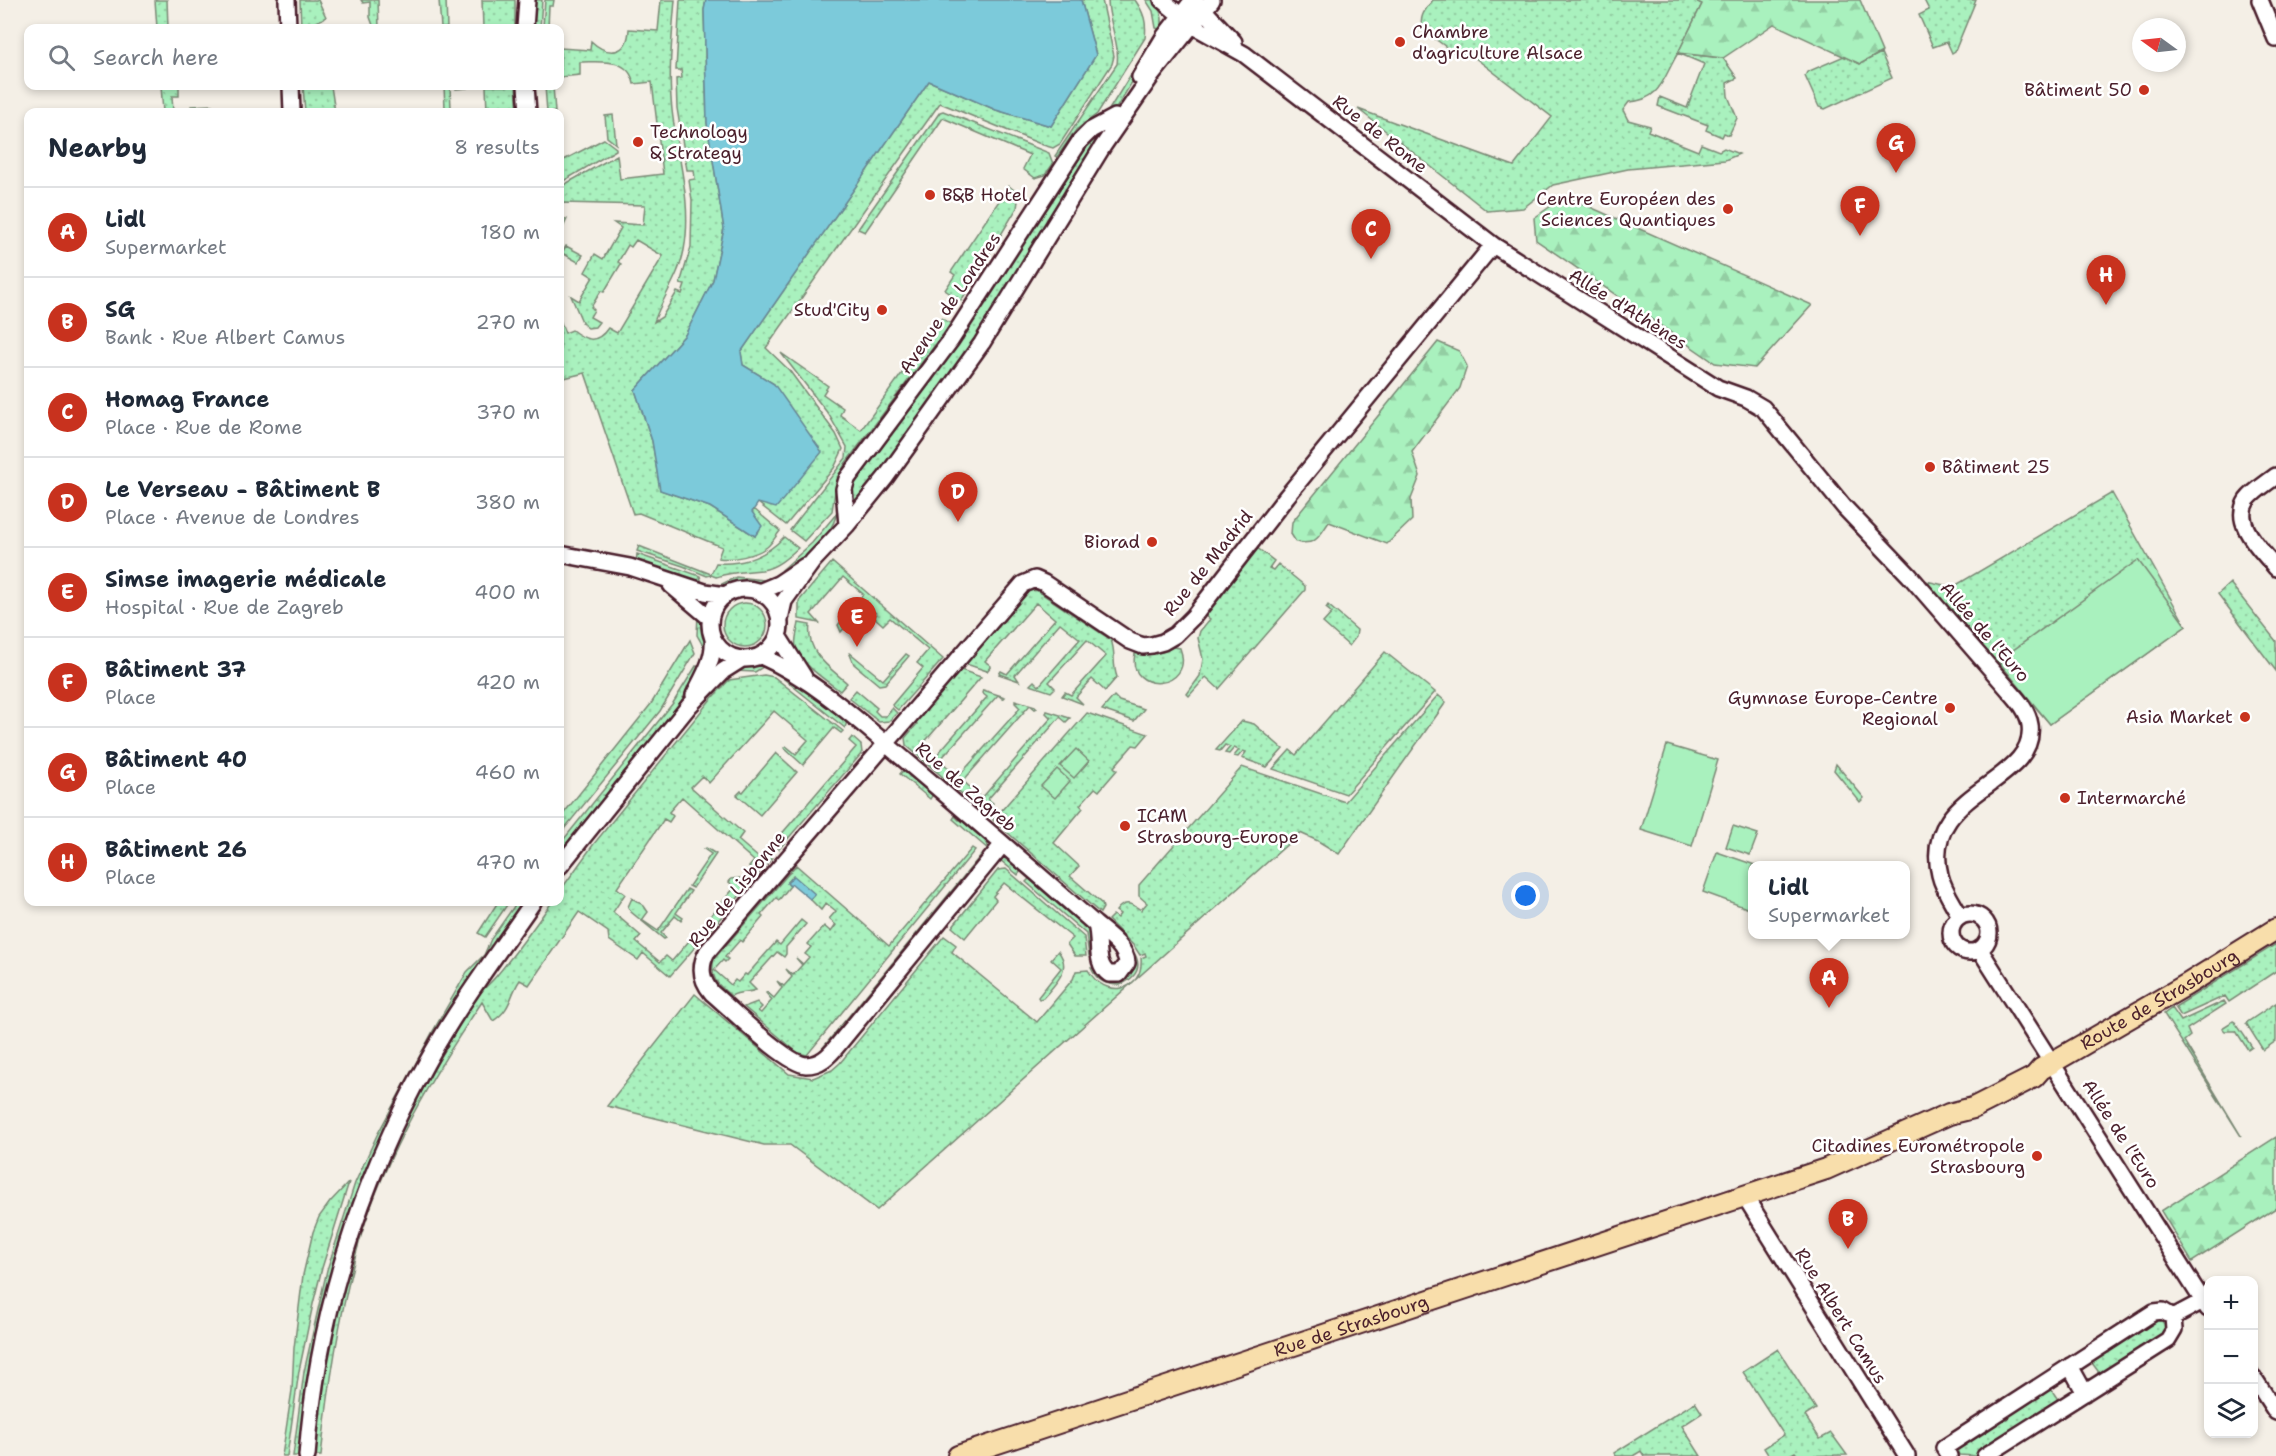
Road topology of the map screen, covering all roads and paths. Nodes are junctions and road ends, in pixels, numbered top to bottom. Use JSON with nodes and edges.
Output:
{"nodes":[{"id":1,"x":287,"y":0,"type":"edge"},
{"id":2,"x":527,"y":0,"type":"edge"},
{"id":3,"x":1162,"y":0,"type":"edge"},
{"id":4,"x":1174,"y":0,"type":"edge"},
{"id":5,"x":2260,"y":0,"type":"edge"},
{"id":6,"x":1200,"y":3,"type":"edge"},
{"id":7,"x":1186,"y":20,"type":"junction"},
{"id":8,"x":288,"y":24,"type":"edge"},
{"id":9,"x":525,"y":24,"type":"edge"},
{"id":10,"x":2276,"y":39,"type":"edge"},
{"id":11,"x":1244,"y":54,"type":"junction"},
{"id":12,"x":291,"y":90,"type":"edge"},
{"id":13,"x":526,"y":90,"type":"edge"},
{"id":14,"x":292,"y":108,"type":"edge"},
{"id":15,"x":528,"y":108,"type":"edge"},
{"id":16,"x":1115,"y":117,"type":"junction"},
{"id":17,"x":1103,"y":146,"type":"junction"},
{"id":18,"x":1493,"y":245,"type":"junction"},
{"id":19,"x":1746,"y":398,"type":"joint"},
{"id":20,"x":2276,"y":476,"type":"edge"},
{"id":21,"x":847,"y":525,"type":"junction"},
{"id":22,"x":564,"y":555,"type":"edge"},
{"id":23,"x":813,"y":561,"type":"junction"},
{"id":24,"x":2276,"y":568,"type":"edge"},
{"id":25,"x":664,"y":579,"type":"junction"},
{"id":26,"x":759,"y":592,"type":"junction"},
{"id":27,"x":725,"y":595,"type":"junction"},
{"id":28,"x":710,"y":618,"type":"junction"},
{"id":29,"x":780,"y":620,"type":"junction"},
{"id":30,"x":778,"y":636,"type":"junction"},
{"id":31,"x":712,"y":638,"type":"junction"},
{"id":32,"x":761,"y":656,"type":"junction"},
{"id":33,"x":742,"y":659,"type":"junction"},
{"id":34,"x":808,"y":682,"type":"junction"},
{"id":35,"x":689,"y":706,"type":"junction"},
{"id":36,"x":885,"y":743,"type":"junction"},
{"id":37,"x":1003,"y":844,"type":"junction"},
{"id":38,"x":564,"y":861,"type":"edge"},
{"id":39,"x":530,"y":906,"type":"edge"},
{"id":40,"x":1960,"y":916,"type":"junction"},
{"id":41,"x":1096,"y":925,"type":"dead end"},
{"id":42,"x":2276,"y":929,"type":"edge"},
{"id":43,"x":1980,"y":950,"type":"junction"},
{"id":44,"x":2047,"y":1065,"type":"junction"},
{"id":45,"x":1744,"y":1195,"type":"junction"},
{"id":46,"x":2204,"y":1302,"type":"edge"},
{"id":47,"x":2204,"y":1306,"type":"edge"},
{"id":48,"x":2173,"y":1317,"type":"junction"},
{"id":49,"x":2070,"y":1366,"type":"junction"},
{"id":50,"x":2257,"y":1384,"type":"edge"},
{"id":51,"x":2085,"y":1393,"type":"junction"},
{"id":52,"x":2276,"y":1412,"type":"edge"},
{"id":53,"x":1942,"y":1453,"type":"edge"},
{"id":54,"x":307,"y":1456,"type":"edge"},
{"id":55,"x":958,"y":1456,"type":"edge"},
{"id":56,"x":1907,"y":1456,"type":"edge"},
{"id":57,"x":1985,"y":1456,"type":"edge"}],
"edges":[{"from":1,"to":8,"type":"street"},
{"from":2,"to":9,"type":"street"},
{"from":3,"to":7,"type":"street","name":"Rue de Rome"},
{"from":4,"to":7,"type":"street"},
{"from":5,"to":10,"type":"street"},
{"from":6,"to":7,"type":"street","name":"Avenue de Londres"},
{"from":6,"to":11,"type":"street","name":"Rue de Rome"},
{"from":7,"to":11,"type":"street","name":"Rue de Rome"},
{"from":7,"to":16,"type":"street","name":"Avenue de Londres"},
{"from":7,"to":17,"type":"street","name":"Avenue de Londres"},
{"from":11,"to":18,"type":"street","name":"Rue de Rome"},
{"from":12,"to":14,"type":"street"},
{"from":13,"to":15,"type":"street"},
{"from":16,"to":17,"type":"street","name":"Avenue de Londres"},
{"from":16,"to":21,"type":"street","name":"Avenue de Londres"},
{"from":17,"to":21,"type":"street","name":"Avenue de Londres"},
{"from":18,"to":19,"type":"street","name":"Allée d'Athènes"},
{"from":18,"to":36,"type":"street","name":"Rue de Madrid"},
{"from":19,"to":40,"type":"street","name":"Allée de l'Euro"},
{"from":20,"to":24,"type":"street"},
{"from":21,"to":23,"type":"street","name":"Avenue de Londres"},
{"from":22,"to":25,"type":"street"},
{"from":23,"to":26,"type":"street","name":"Avenue de Londres"},
{"from":23,"to":29,"type":"street","name":"Avenue de Londres"},
{"from":25,"to":27,"type":"street"},
{"from":25,"to":28,"type":"street"},
{"from":26,"to":27,"type":"street"},
{"from":26,"to":29,"type":"street"},
{"from":27,"to":28,"type":"street"},
{"from":28,"to":31,"type":"street"},
{"from":29,"to":30,"type":"street"},
{"from":30,"to":32,"type":"street"},
{"from":30,"to":34,"type":"street","name":"Rue de Zagreb"},
{"from":31,"to":33,"type":"street"},
{"from":31,"to":35,"type":"street"},
{"from":32,"to":33,"type":"street"},
{"from":32,"to":34,"type":"street","name":"Rue de Zagreb"},
{"from":33,"to":35,"type":"street"},
{"from":34,"to":36,"type":"street","name":"Rue de Zagreb"},
{"from":35,"to":38,"type":"street"},
{"from":36,"to":37,"type":"street","name":"Rue de Zagreb"},
{"from":36,"to":37,"type":"street","name":"Rue de Lisbonne"},
{"from":37,"to":41,"type":"street","name":"Rue de Zagreb"},
{"from":39,"to":54,"type":"street"},
{"from":40,"to":43,"type":"street"},
{"from":40,"to":43,"type":"street"},
{"from":42,"to":44,"type":"main road","name":"Route de Strasbourg"},
{"from":43,"to":44,"type":"street","name":"Allée de l'Euro"},
{"from":44,"to":45,"type":"main road","name":"Route de Strasbourg"},
{"from":44,"to":46,"type":"street","name":"Allée de l'Euro"},
{"from":45,"to":55,"type":"main road","name":"Rue de Strasbourg"},
{"from":45,"to":56,"type":"street","name":"Rue Albert Camus"},
{"from":47,"to":48,"type":"street"},
{"from":48,"to":49,"type":"street"},
{"from":48,"to":51,"type":"street"},
{"from":49,"to":51,"type":"street"},
{"from":49,"to":53,"type":"street"},
{"from":50,"to":52,"type":"street"},
{"from":51,"to":57,"type":"street"}]}
